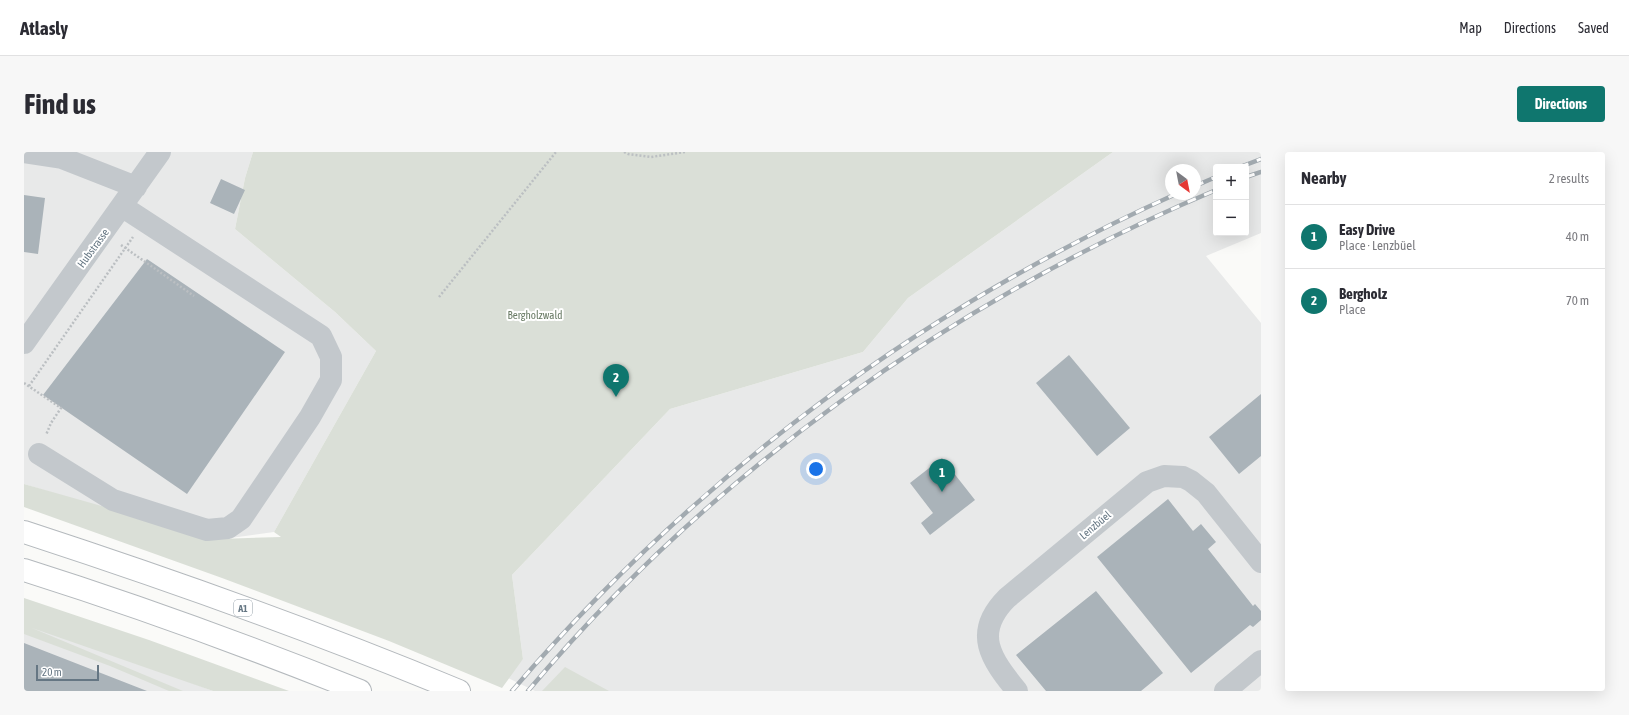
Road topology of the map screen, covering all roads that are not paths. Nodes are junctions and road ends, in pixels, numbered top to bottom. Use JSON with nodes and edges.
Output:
{"nodes":[{"id":1,"x":24,"y":152,"type":"edge"},
{"id":2,"x":160,"y":152,"type":"edge"},
{"id":3,"x":136,"y":187,"type":"junction"},
{"id":4,"x":123,"y":207,"type":"junction"},
{"id":5,"x":24,"y":343,"type":"edge"},
{"id":6,"x":39,"y":454,"type":"road end"},
{"id":7,"x":24,"y":532,"type":"edge"},
{"id":8,"x":1261,"y":562,"type":"edge"},
{"id":9,"x":24,"y":570,"type":"edge"},
{"id":10,"x":1261,"y":661,"type":"edge"},
{"id":11,"x":360,"y":691,"type":"edge"},
{"id":12,"x":460,"y":691,"type":"edge"},
{"id":13,"x":1017,"y":691,"type":"edge"},
{"id":14,"x":1225,"y":691,"type":"edge"}],
"edges":[{"from":1,"to":3,"type":"street"},
{"from":2,"to":3,"type":"street","name":"Hubstrasse"},
{"from":3,"to":4,"type":"street","name":"Hubstrasse"},
{"from":4,"to":5,"type":"street","name":"Hubstrasse"},
{"from":4,"to":6,"type":"street"},
{"from":7,"to":12,"type":"highway","number":"A1"},
{"from":8,"to":13,"type":"street","name":"Lenzbüel"},
{"from":9,"to":11,"type":"highway"},
{"from":10,"to":14,"type":"street"}]}
